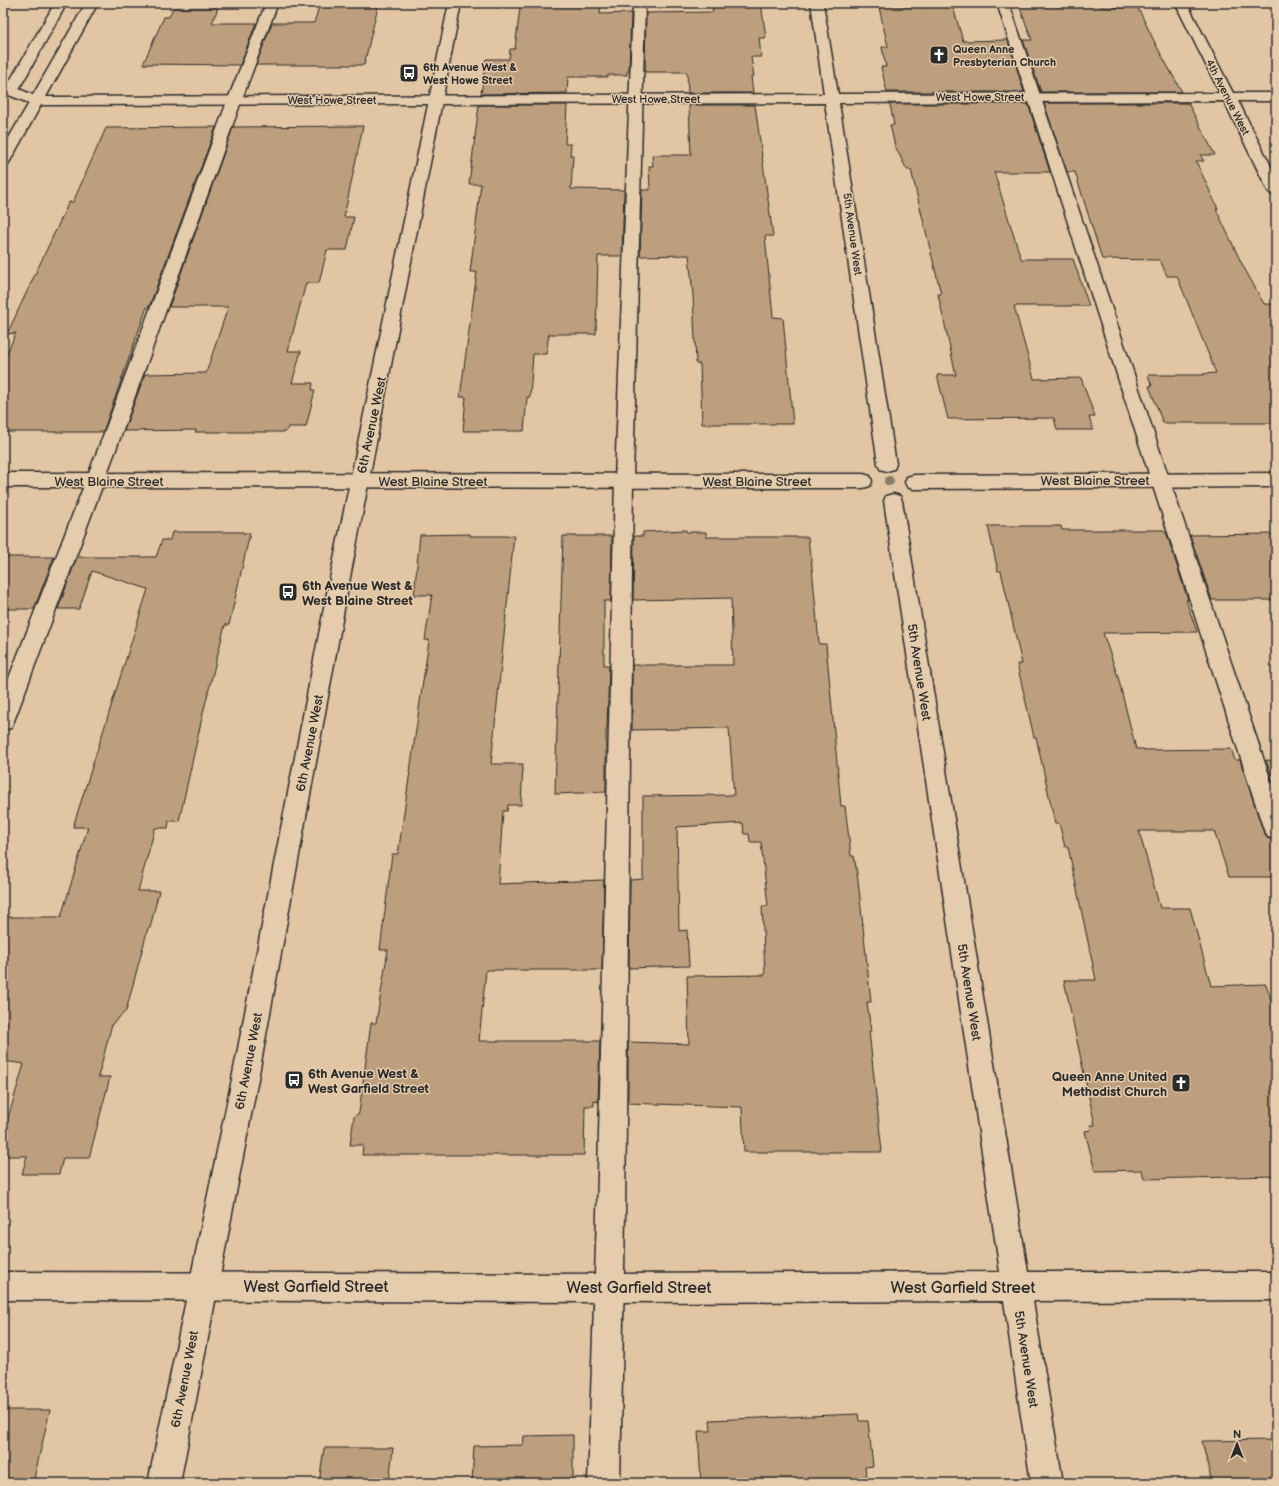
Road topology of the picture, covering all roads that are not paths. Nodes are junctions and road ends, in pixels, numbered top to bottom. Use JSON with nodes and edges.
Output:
{"nodes":[{"id":1,"x":61,"y":3,"type":"edge"},
{"id":2,"x":92,"y":3,"type":"edge"},
{"id":3,"x":272,"y":3,"type":"edge"},
{"id":4,"x":455,"y":3,"type":"edge"},
{"id":5,"x":639,"y":3,"type":"edge"},
{"id":6,"x":817,"y":3,"type":"edge"},
{"id":7,"x":1003,"y":3,"type":"edge"},
{"id":8,"x":1181,"y":3,"type":"edge"},
{"id":9,"x":1034,"y":97,"type":"junction"},
{"id":10,"x":1228,"y":97,"type":"junction"},
{"id":11,"x":1276,"y":97,"type":"edge"},
{"id":12,"x":833,"y":98,"type":"junction"},
{"id":13,"x":234,"y":99,"type":"junction"},
{"id":14,"x":636,"y":99,"type":"junction"},
{"id":15,"x":436,"y":100,"type":"junction"},
{"id":16,"x":37,"y":101,"type":"junction"},
{"id":17,"x":3,"y":161,"type":"edge"},
{"id":18,"x":1276,"y":191,"type":"edge"},
{"id":19,"x":887,"y":464,"type":"junction"},
{"id":20,"x":3,"y":480,"type":"edge"},
{"id":21,"x":624,"y":480,"type":"junction"},
{"id":22,"x":1160,"y":480,"type":"junction"},
{"id":23,"x":1276,"y":480,"type":"edge"},
{"id":24,"x":95,"y":481,"type":"junction"},
{"id":25,"x":360,"y":481,"type":"junction"},
{"id":26,"x":914,"y":482,"type":"junction"},
{"id":27,"x":877,"y":494,"type":"junction"},
{"id":28,"x":3,"y":721,"type":"edge"},
{"id":29,"x":1276,"y":830,"type":"edge"},
{"id":30,"x":3,"y":1286,"type":"edge"},
{"id":31,"x":202,"y":1286,"type":"junction"},
{"id":32,"x":1016,"y":1286,"type":"junction"},
{"id":33,"x":1276,"y":1286,"type":"edge"},
{"id":34,"x":610,"y":1288,"type":"junction"},
{"id":35,"x":164,"y":1483,"type":"edge"},
{"id":36,"x":604,"y":1483,"type":"edge"},
{"id":37,"x":1047,"y":1483,"type":"edge"}],
"edges":[{"from":1,"to":16,"type":"street"},
{"from":2,"to":16,"type":"street"},
{"from":3,"to":13,"type":"street"},
{"from":4,"to":15,"type":"street","name":"6th Avenue West"},
{"from":5,"to":14,"type":"street"},
{"from":6,"to":12,"type":"street","name":"5th Avenue West"},
{"from":7,"to":9,"type":"street"},
{"from":8,"to":10,"type":"street","name":"4th Avenue West"},
{"from":9,"to":10,"type":"street","name":"West Howe Street"},
{"from":9,"to":12,"type":"street","name":"West Howe Street"},
{"from":9,"to":22,"type":"street"},
{"from":10,"to":11,"type":"street","name":"West Howe Street"},
{"from":10,"to":18,"type":"street","name":"4th Avenue West"},
{"from":12,"to":14,"type":"street","name":"West Howe Street"},
{"from":12,"to":19,"type":"street","name":"5th Avenue West"},
{"from":13,"to":15,"type":"street","name":"West Howe Street"},
{"from":13,"to":16,"type":"street","name":"West Howe Street"},
{"from":13,"to":24,"type":"street"},
{"from":14,"to":15,"type":"street","name":"West Howe Street"},
{"from":14,"to":21,"type":"street"},
{"from":15,"to":25,"type":"street","name":"6th Avenue West"},
{"from":16,"to":17,"type":"street"},
{"from":19,"to":26,"type":"street"},
{"from":19,"to":27,"type":"street"},
{"from":20,"to":24,"type":"street","name":"West Blaine Street"},
{"from":21,"to":25,"type":"street","name":"West Blaine Street"},
{"from":21,"to":27,"type":"street","name":"West Blaine Street"},
{"from":21,"to":34,"type":"street"},
{"from":22,"to":23,"type":"street","name":"West Blaine Street"},
{"from":22,"to":26,"type":"street","name":"West Blaine Street"},
{"from":22,"to":29,"type":"street"},
{"from":24,"to":25,"type":"street","name":"West Blaine Street"},
{"from":24,"to":28,"type":"street"},
{"from":25,"to":31,"type":"street","name":"6th Avenue West"},
{"from":26,"to":27,"type":"street"},
{"from":27,"to":32,"type":"street","name":"5th Avenue West"},
{"from":30,"to":31,"type":"street","name":"West Garfield Street"},
{"from":31,"to":34,"type":"street","name":"West Garfield Street"},
{"from":31,"to":35,"type":"street","name":"6th Avenue West"},
{"from":32,"to":33,"type":"street","name":"West Garfield Street"},
{"from":32,"to":34,"type":"street","name":"West Garfield Street"},
{"from":32,"to":37,"type":"street","name":"5th Avenue West"},
{"from":34,"to":36,"type":"street"}]}
